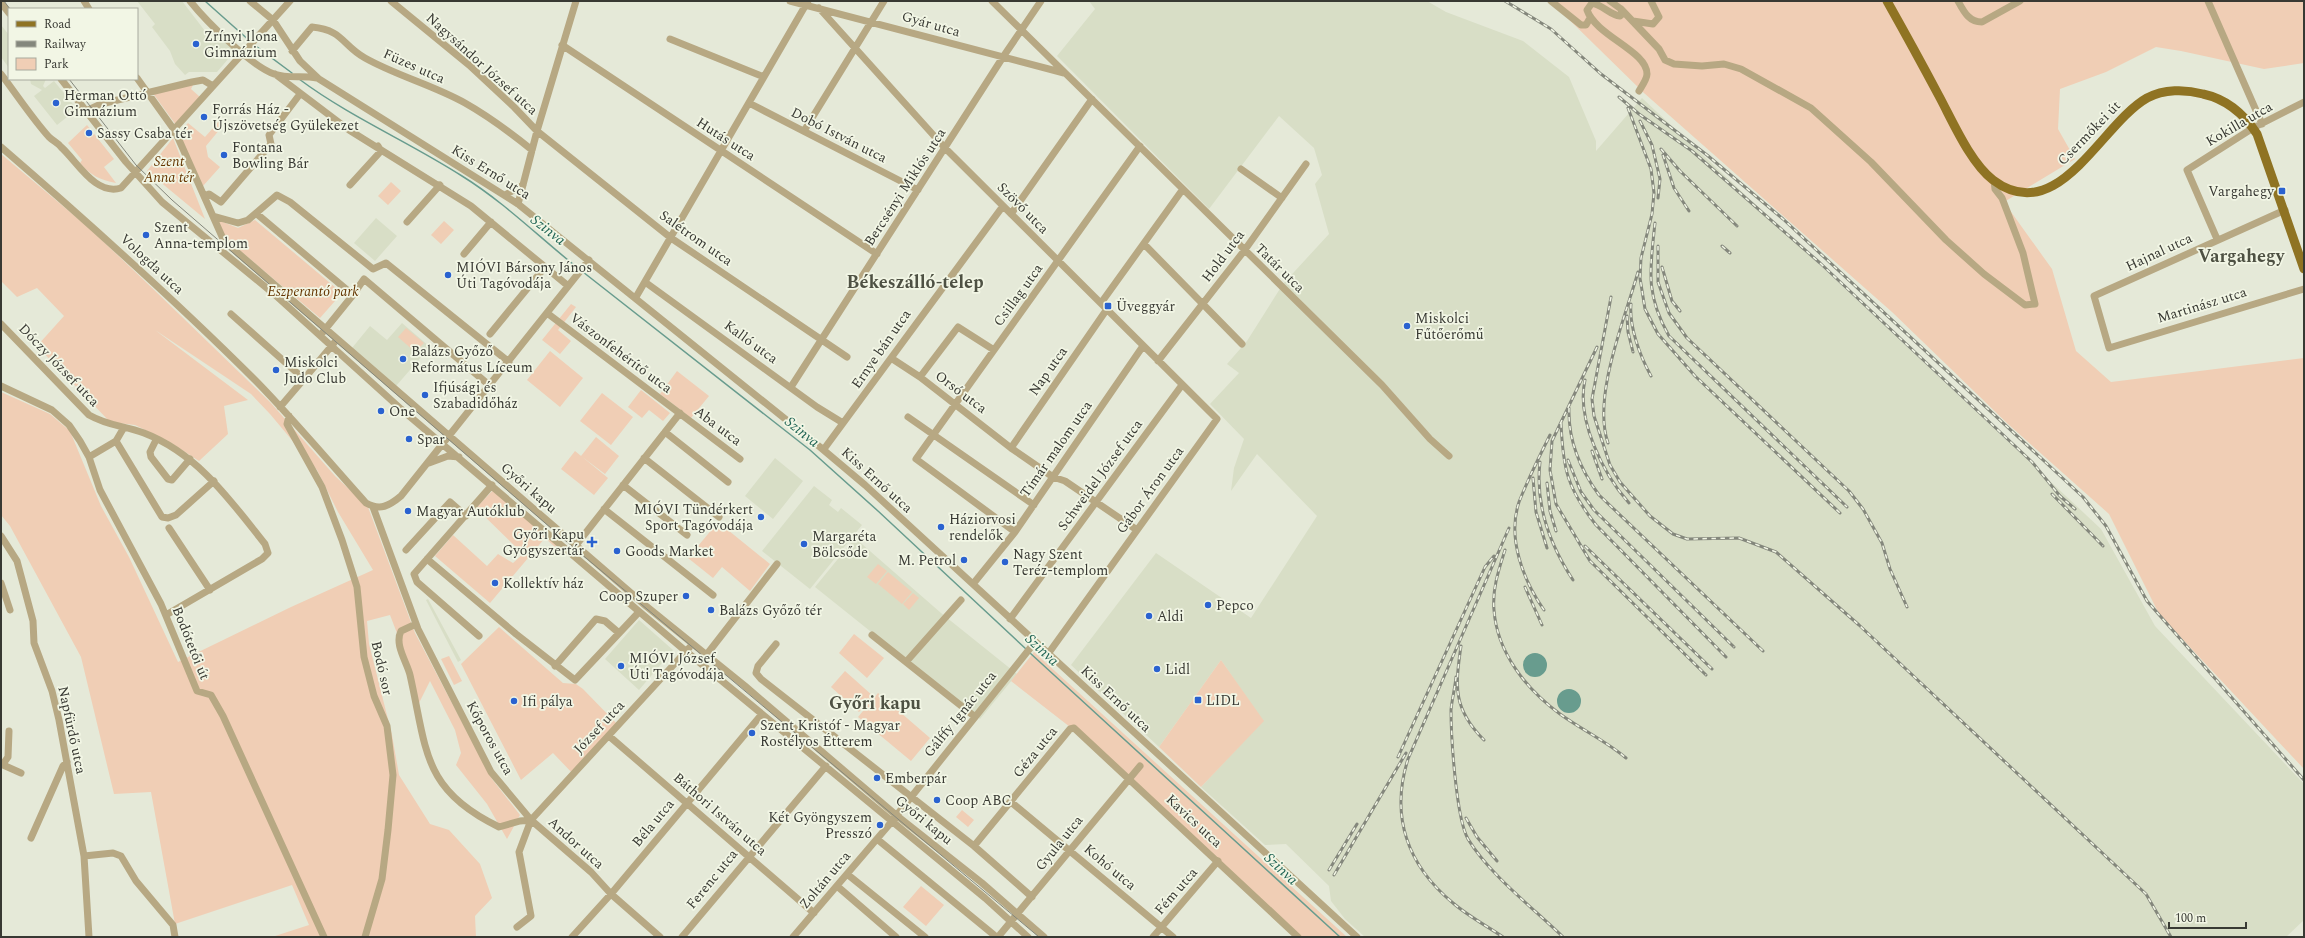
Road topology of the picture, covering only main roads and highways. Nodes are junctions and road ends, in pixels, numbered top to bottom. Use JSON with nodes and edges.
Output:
{"nodes":[{"id":1,"x":1887,"y":1,"type":"edge"},
{"id":2,"x":2304,"y":269,"type":"edge"}],
"edges":[{"from":1,"to":2,"type":"main road","name":"Csermőkei út"}]}
